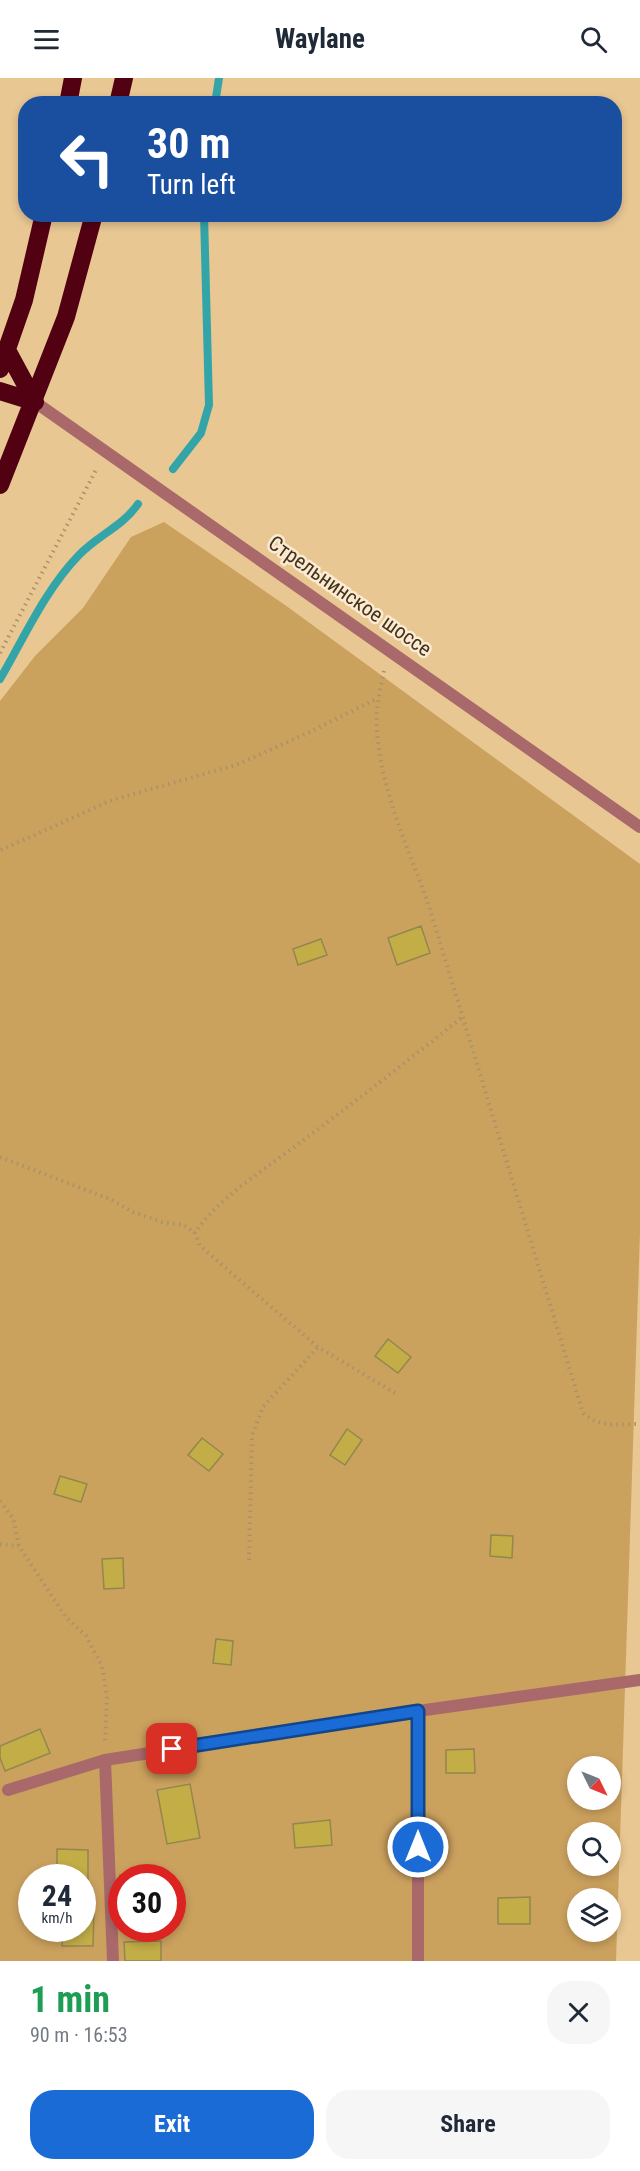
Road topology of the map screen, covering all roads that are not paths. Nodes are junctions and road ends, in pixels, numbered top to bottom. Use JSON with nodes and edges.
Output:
{"nodes":[{"id":1,"x":73,"y":78,"type":"edge"},
{"id":2,"x":124,"y":78,"type":"edge"},
{"id":3,"x":70,"y":96,"type":"edge"},
{"id":4,"x":120,"y":96,"type":"edge"},
{"id":5,"x":42,"y":222,"type":"edge"},
{"id":6,"x":92,"y":222,"type":"edge"},
{"id":7,"x":4,"y":348,"type":"edge"},
{"id":8,"x":0,"y":369,"type":"edge"},
{"id":9,"x":0,"y":392,"type":"edge"},
{"id":10,"x":35,"y":402,"type":"junction"},
{"id":11,"x":0,"y":485,"type":"edge"},
{"id":12,"x":640,"y":827,"type":"edge"},
{"id":13,"x":640,"y":1680,"type":"edge"},
{"id":14,"x":418,"y":1711,"type":"junction"},
{"id":15,"x":105,"y":1760,"type":"junction"},
{"id":16,"x":8,"y":1791,"type":"dead end"},
{"id":17,"x":113,"y":1961,"type":"edge"},
{"id":18,"x":418,"y":1961,"type":"edge"}],
"edges":[{"from":1,"to":3,"type":"highway"},
{"from":2,"to":4,"type":"highway"},
{"from":5,"to":7,"type":"highway"},
{"from":6,"to":10,"type":"highway"},
{"from":7,"to":8,"type":"highway"},
{"from":7,"to":10,"type":"highway","name":"Стрельнинское шоссе"},
{"from":9,"to":10,"type":"highway","name":"Стрельнинское шоссе"},
{"from":10,"to":11,"type":"highway"},
{"from":10,"to":12,"type":"street","name":"Стрельнинское шоссе"},
{"from":13,"to":14,"type":"street"},
{"from":14,"to":15,"type":"street"},
{"from":14,"to":18,"type":"street"},
{"from":15,"to":16,"type":"street"},
{"from":15,"to":17,"type":"street"}]}
